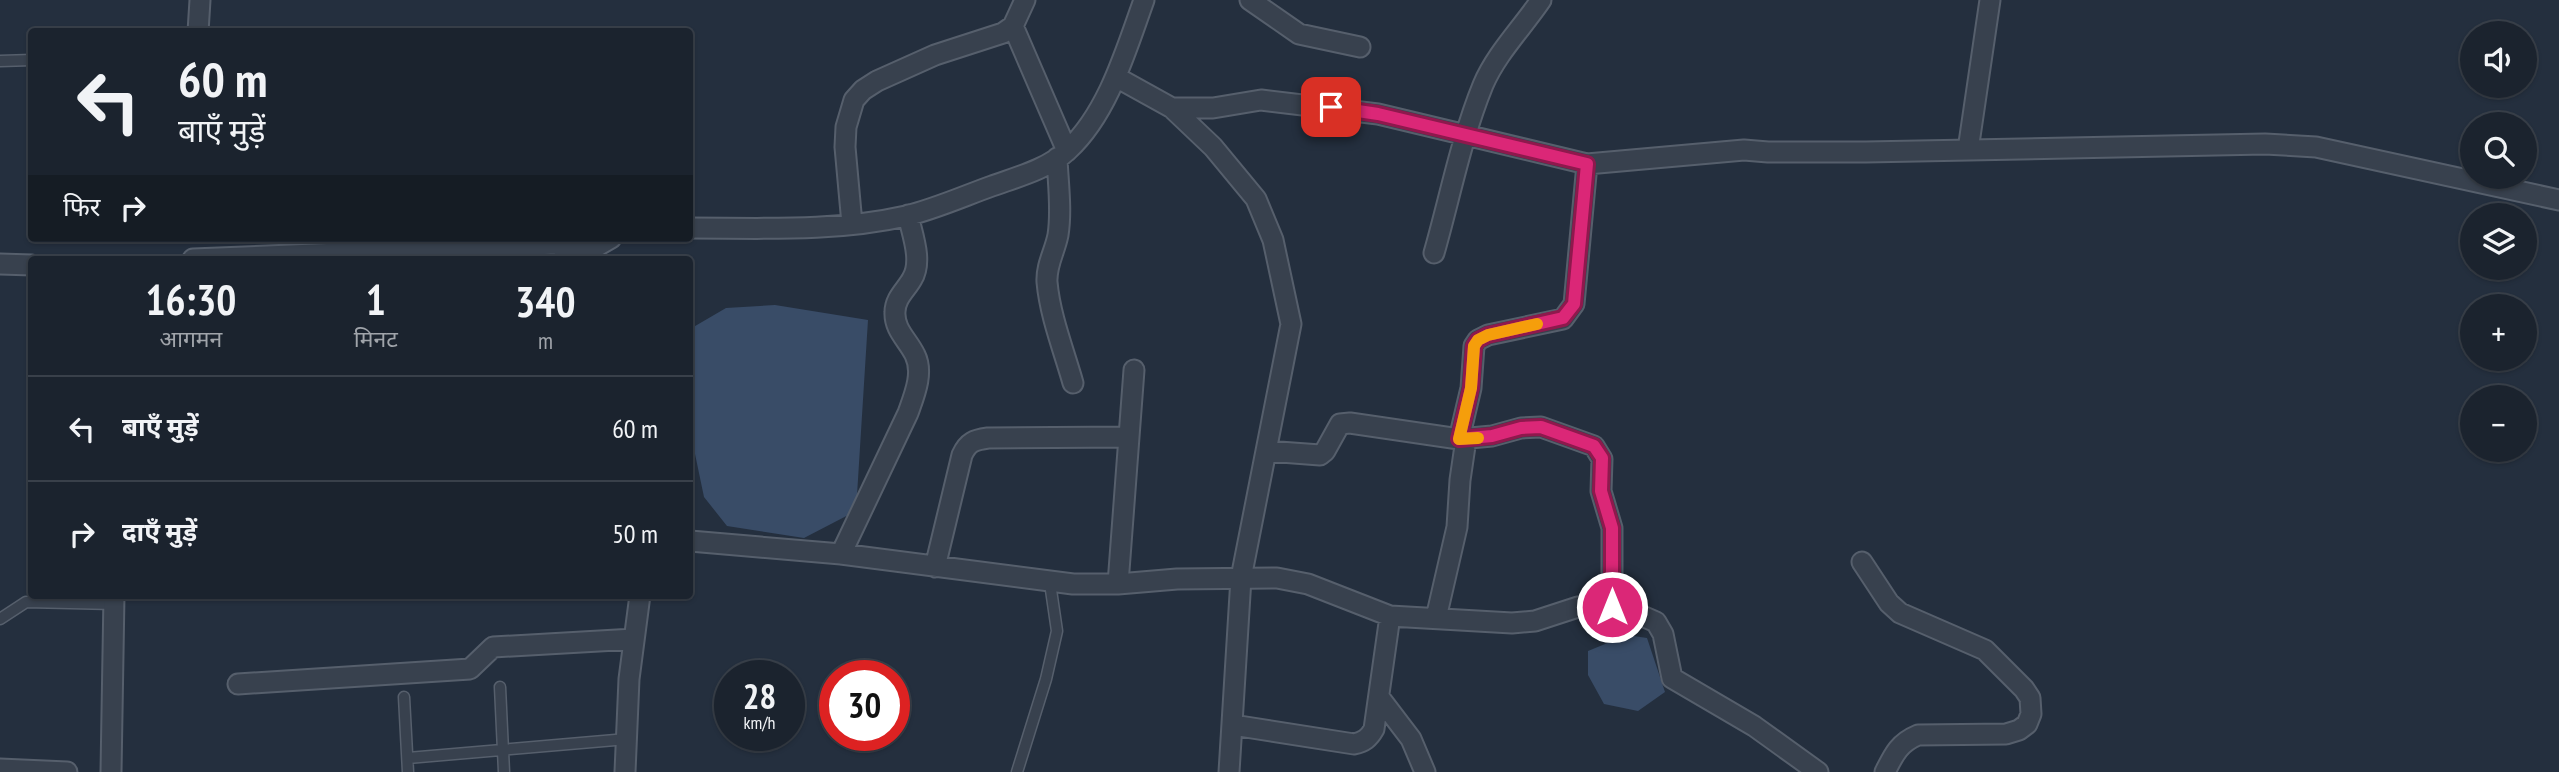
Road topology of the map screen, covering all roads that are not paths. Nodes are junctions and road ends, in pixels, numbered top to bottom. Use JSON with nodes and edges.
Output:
{"nodes":[{"id":1,"x":200,"y":0,"type":"edge"},
{"id":2,"x":1025,"y":0,"type":"edge"},
{"id":3,"x":1144,"y":0,"type":"edge"},
{"id":4,"x":1250,"y":0,"type":"edge"},
{"id":5,"x":1541,"y":0,"type":"edge"},
{"id":6,"x":1990,"y":0,"type":"edge"},
{"id":7,"x":1013,"y":26,"type":"junction"},
{"id":8,"x":198,"y":28,"type":"edge"},
{"id":9,"x":1360,"y":47,"type":"dead end"},
{"id":10,"x":28,"y":60,"type":"edge"},
{"id":11,"x":0,"y":61,"type":"edge"},
{"id":12,"x":1116,"y":78,"type":"junction"},
{"id":13,"x":1172,"y":108,"type":"junction"},
{"id":14,"x":1467,"y":134,"type":"junction"},
{"id":15,"x":1968,"y":150,"type":"junction"},
{"id":16,"x":1062,"y":155,"type":"junction"},
{"id":17,"x":1587,"y":164,"type":"junction"},
{"id":18,"x":2559,"y":200,"type":"edge"},
{"id":19,"x":908,"y":215,"type":"junction"},
{"id":20,"x":852,"y":224,"type":"junction"},
{"id":21,"x":693,"y":228,"type":"edge"},
{"id":22,"x":605,"y":242,"type":"edge"},
{"id":23,"x":1434,"y":253,"type":"dead end"},
{"id":24,"x":352,"y":256,"type":"edge"},
{"id":25,"x":581,"y":256,"type":"edge"},
{"id":26,"x":584,"y":256,"type":"edge"},
{"id":27,"x":0,"y":264,"type":"edge"},
{"id":28,"x":28,"y":265,"type":"edge"},
{"id":29,"x":1134,"y":370,"type":"dead end"},
{"id":30,"x":1073,"y":383,"type":"dead end"},
{"id":31,"x":1129,"y":437,"type":"junction"},
{"id":32,"x":1462,"y":439,"type":"junction"},
{"id":33,"x":1266,"y":451,"type":"junction"},
{"id":34,"x":693,"y":541,"type":"edge"},
{"id":35,"x":841,"y":555,"type":"junction"},
{"id":36,"x":1862,"y":562,"type":"dead end"},
{"id":37,"x":934,"y":567,"type":"junction"},
{"id":38,"x":1241,"y":578,"type":"junction"},
{"id":39,"x":1050,"y":583,"type":"junction"},
{"id":40,"x":1118,"y":584,"type":"junction"},
{"id":41,"x":114,"y":599,"type":"edge"},
{"id":42,"x":639,"y":599,"type":"edge"},
{"id":43,"x":1612,"y":607,"type":"junction"},
{"id":44,"x":1390,"y":616,"type":"junction"},
{"id":45,"x":1436,"y":618,"type":"junction"},
{"id":46,"x":0,"y":619,"type":"edge"},
{"id":47,"x":634,"y":639,"type":"junction"},
{"id":48,"x":237,"y":684,"type":"dead end"},
{"id":49,"x":500,"y":687,"type":"dead end"},
{"id":50,"x":404,"y":697,"type":"dead end"},
{"id":51,"x":1378,"y":697,"type":"junction"},
{"id":52,"x":1233,"y":725,"type":"junction"},
{"id":53,"x":626,"y":739,"type":"junction"},
{"id":54,"x":504,"y":750,"type":"junction"},
{"id":55,"x":408,"y":758,"type":"junction"},
{"id":56,"x":0,"y":769,"type":"edge"},
{"id":57,"x":67,"y":772,"type":"edge"},
{"id":58,"x":111,"y":772,"type":"edge"},
{"id":59,"x":408,"y":772,"type":"edge"},
{"id":60,"x":504,"y":772,"type":"edge"},
{"id":61,"x":625,"y":772,"type":"edge"},
{"id":62,"x":1017,"y":772,"type":"edge"},
{"id":63,"x":1229,"y":772,"type":"edge"},
{"id":64,"x":1425,"y":772,"type":"edge"},
{"id":65,"x":1818,"y":772,"type":"edge"},
{"id":66,"x":1885,"y":772,"type":"edge"}],
"edges":[{"from":1,"to":8,"type":"street"},
{"from":2,"to":7,"type":"street"},
{"from":3,"to":12,"type":"street"},
{"from":4,"to":9,"type":"street"},
{"from":5,"to":14,"type":"street"},
{"from":6,"to":15,"type":"street"},
{"from":7,"to":16,"type":"street"},
{"from":7,"to":20,"type":"street"},
{"from":10,"to":11,"type":"lane"},
{"from":12,"to":13,"type":"street"},
{"from":12,"to":16,"type":"street"},
{"from":13,"to":14,"type":"street"},
{"from":13,"to":33,"type":"street"},
{"from":14,"to":17,"type":"street"},
{"from":14,"to":23,"type":"street"},
{"from":15,"to":17,"type":"street"},
{"from":15,"to":18,"type":"street"},
{"from":16,"to":19,"type":"street"},
{"from":16,"to":30,"type":"street"},
{"from":17,"to":32,"type":"street"},
{"from":19,"to":20,"type":"street"},
{"from":19,"to":35,"type":"street"},
{"from":20,"to":21,"type":"street"},
{"from":22,"to":26,"type":"street"},
{"from":24,"to":25,"type":"street"},
{"from":27,"to":28,"type":"street"},
{"from":29,"to":31,"type":"street"},
{"from":31,"to":37,"type":"street"},
{"from":31,"to":40,"type":"street"},
{"from":32,"to":33,"type":"street"},
{"from":32,"to":43,"type":"street"},
{"from":32,"to":45,"type":"street"},
{"from":33,"to":38,"type":"street"},
{"from":34,"to":35,"type":"street"},
{"from":35,"to":37,"type":"street"},
{"from":36,"to":66,"type":"street"},
{"from":37,"to":39,"type":"street"},
{"from":38,"to":40,"type":"street"},
{"from":38,"to":44,"type":"street"},
{"from":38,"to":52,"type":"street"},
{"from":39,"to":40,"type":"street"},
{"from":39,"to":62,"type":"lane"},
{"from":41,"to":46,"type":"lane"},
{"from":41,"to":58,"type":"street"},
{"from":42,"to":47,"type":"street"},
{"from":43,"to":45,"type":"street"},
{"from":43,"to":65,"type":"street"},
{"from":44,"to":45,"type":"street"},
{"from":44,"to":51,"type":"street"},
{"from":47,"to":48,"type":"street"},
{"from":47,"to":53,"type":"street"},
{"from":49,"to":54,"type":"lane"},
{"from":50,"to":55,"type":"lane"},
{"from":51,"to":52,"type":"street"},
{"from":51,"to":64,"type":"street"},
{"from":52,"to":63,"type":"street"},
{"from":53,"to":54,"type":"lane"},
{"from":53,"to":61,"type":"street"},
{"from":54,"to":55,"type":"lane"},
{"from":54,"to":60,"type":"lane"},
{"from":55,"to":59,"type":"lane"},
{"from":56,"to":57,"type":"street"}]}
